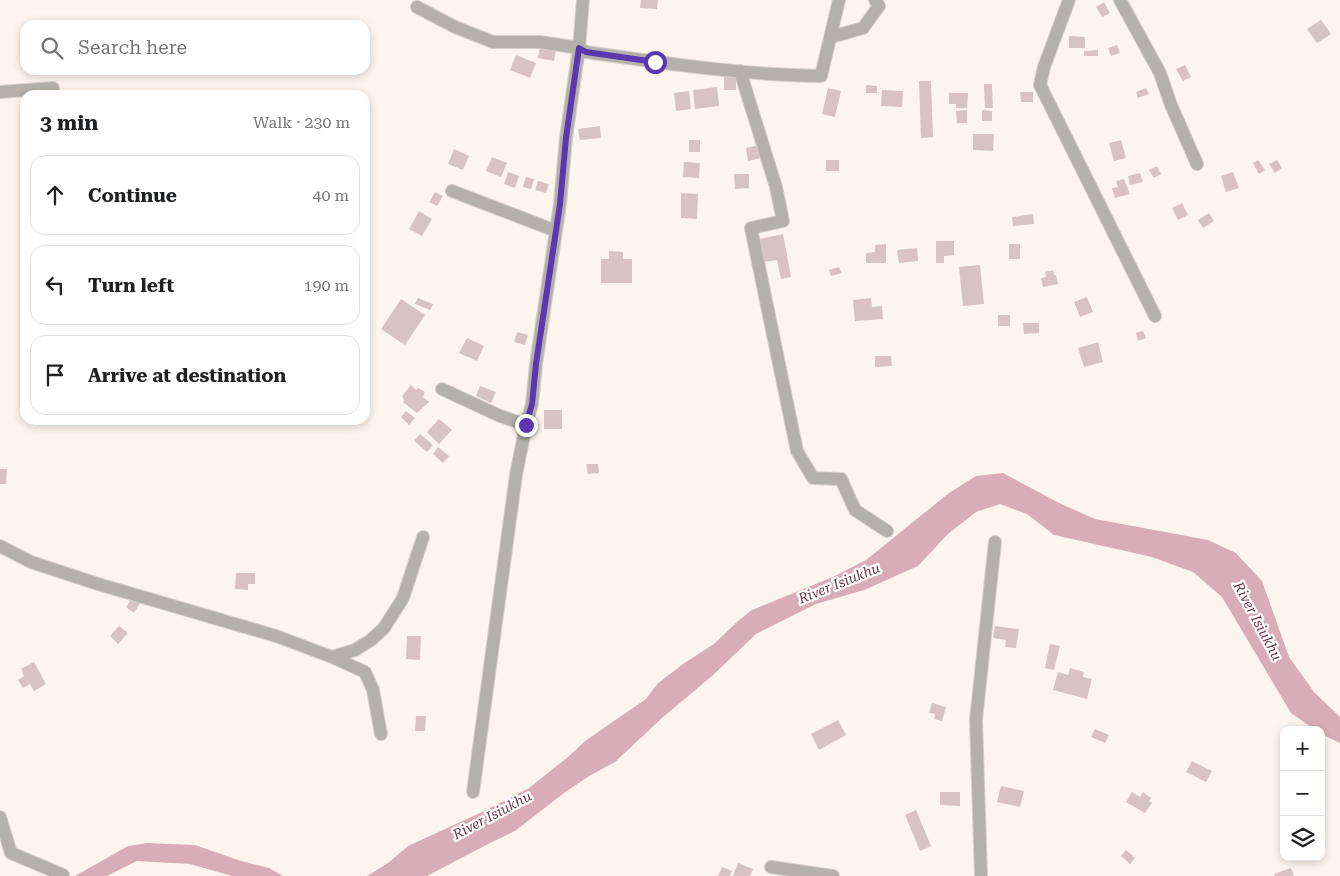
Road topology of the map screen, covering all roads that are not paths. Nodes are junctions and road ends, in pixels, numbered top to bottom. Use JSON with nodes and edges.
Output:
{"nodes":[{"id":1,"x":583,"y":0,"type":"edge"},
{"id":2,"x":839,"y":0,"type":"edge"},
{"id":3,"x":875,"y":0,"type":"edge"},
{"id":4,"x":1069,"y":0,"type":"edge"},
{"id":5,"x":1120,"y":0,"type":"edge"},
{"id":6,"x":417,"y":7,"type":"dead end"},
{"id":7,"x":830,"y":37,"type":"junction"},
{"id":8,"x":579,"y":48,"type":"junction"},
{"id":9,"x":740,"y":70,"type":"junction"},
{"id":10,"x":53,"y":88,"type":"dead end"},
{"id":11,"x":20,"y":90,"type":"edge"},
{"id":12,"x":26,"y":90,"type":"edge"},
{"id":13,"x":0,"y":92,"type":"edge"},
{"id":14,"x":1197,"y":164,"type":"dead end"},
{"id":15,"x":452,"y":190,"type":"dead end"},
{"id":16,"x":556,"y":231,"type":"junction"},
{"id":17,"x":1155,"y":316,"type":"dead end"},
{"id":18,"x":442,"y":389,"type":"dead end"},
{"id":19,"x":526,"y":425,"type":"junction"},
{"id":20,"x":887,"y":531,"type":"dead end"},
{"id":21,"x":423,"y":537,"type":"dead end"},
{"id":22,"x":995,"y":542,"type":"dead end"},
{"id":23,"x":0,"y":546,"type":"edge"},
{"id":24,"x":332,"y":657,"type":"junction"},
{"id":25,"x":381,"y":734,"type":"dead end"},
{"id":26,"x":473,"y":792,"type":"dead end"},
{"id":27,"x":0,"y":817,"type":"edge"},
{"id":28,"x":771,"y":867,"type":"dead end"},
{"id":29,"x":63,"y":875,"type":"edge"},
{"id":30,"x":833,"y":876,"type":"edge"},
{"id":31,"x":981,"y":876,"type":"edge"}],
"edges":[{"from":1,"to":8,"type":"street"},
{"from":2,"to":7,"type":"street"},
{"from":3,"to":7,"type":"street"},
{"from":4,"to":17,"type":"street"},
{"from":5,"to":14,"type":"street"},
{"from":6,"to":8,"type":"street"},
{"from":7,"to":9,"type":"street"},
{"from":8,"to":9,"type":"street"},
{"from":8,"to":16,"type":"street"},
{"from":9,"to":20,"type":"street"},
{"from":10,"to":12,"type":"street"},
{"from":11,"to":13,"type":"street"},
{"from":15,"to":16,"type":"street"},
{"from":16,"to":19,"type":"street"},
{"from":18,"to":19,"type":"street"},
{"from":19,"to":26,"type":"street"},
{"from":21,"to":24,"type":"street"},
{"from":22,"to":31,"type":"street"},
{"from":23,"to":24,"type":"street"},
{"from":24,"to":25,"type":"street"},
{"from":27,"to":29,"type":"street"},
{"from":28,"to":30,"type":"street"}]}
